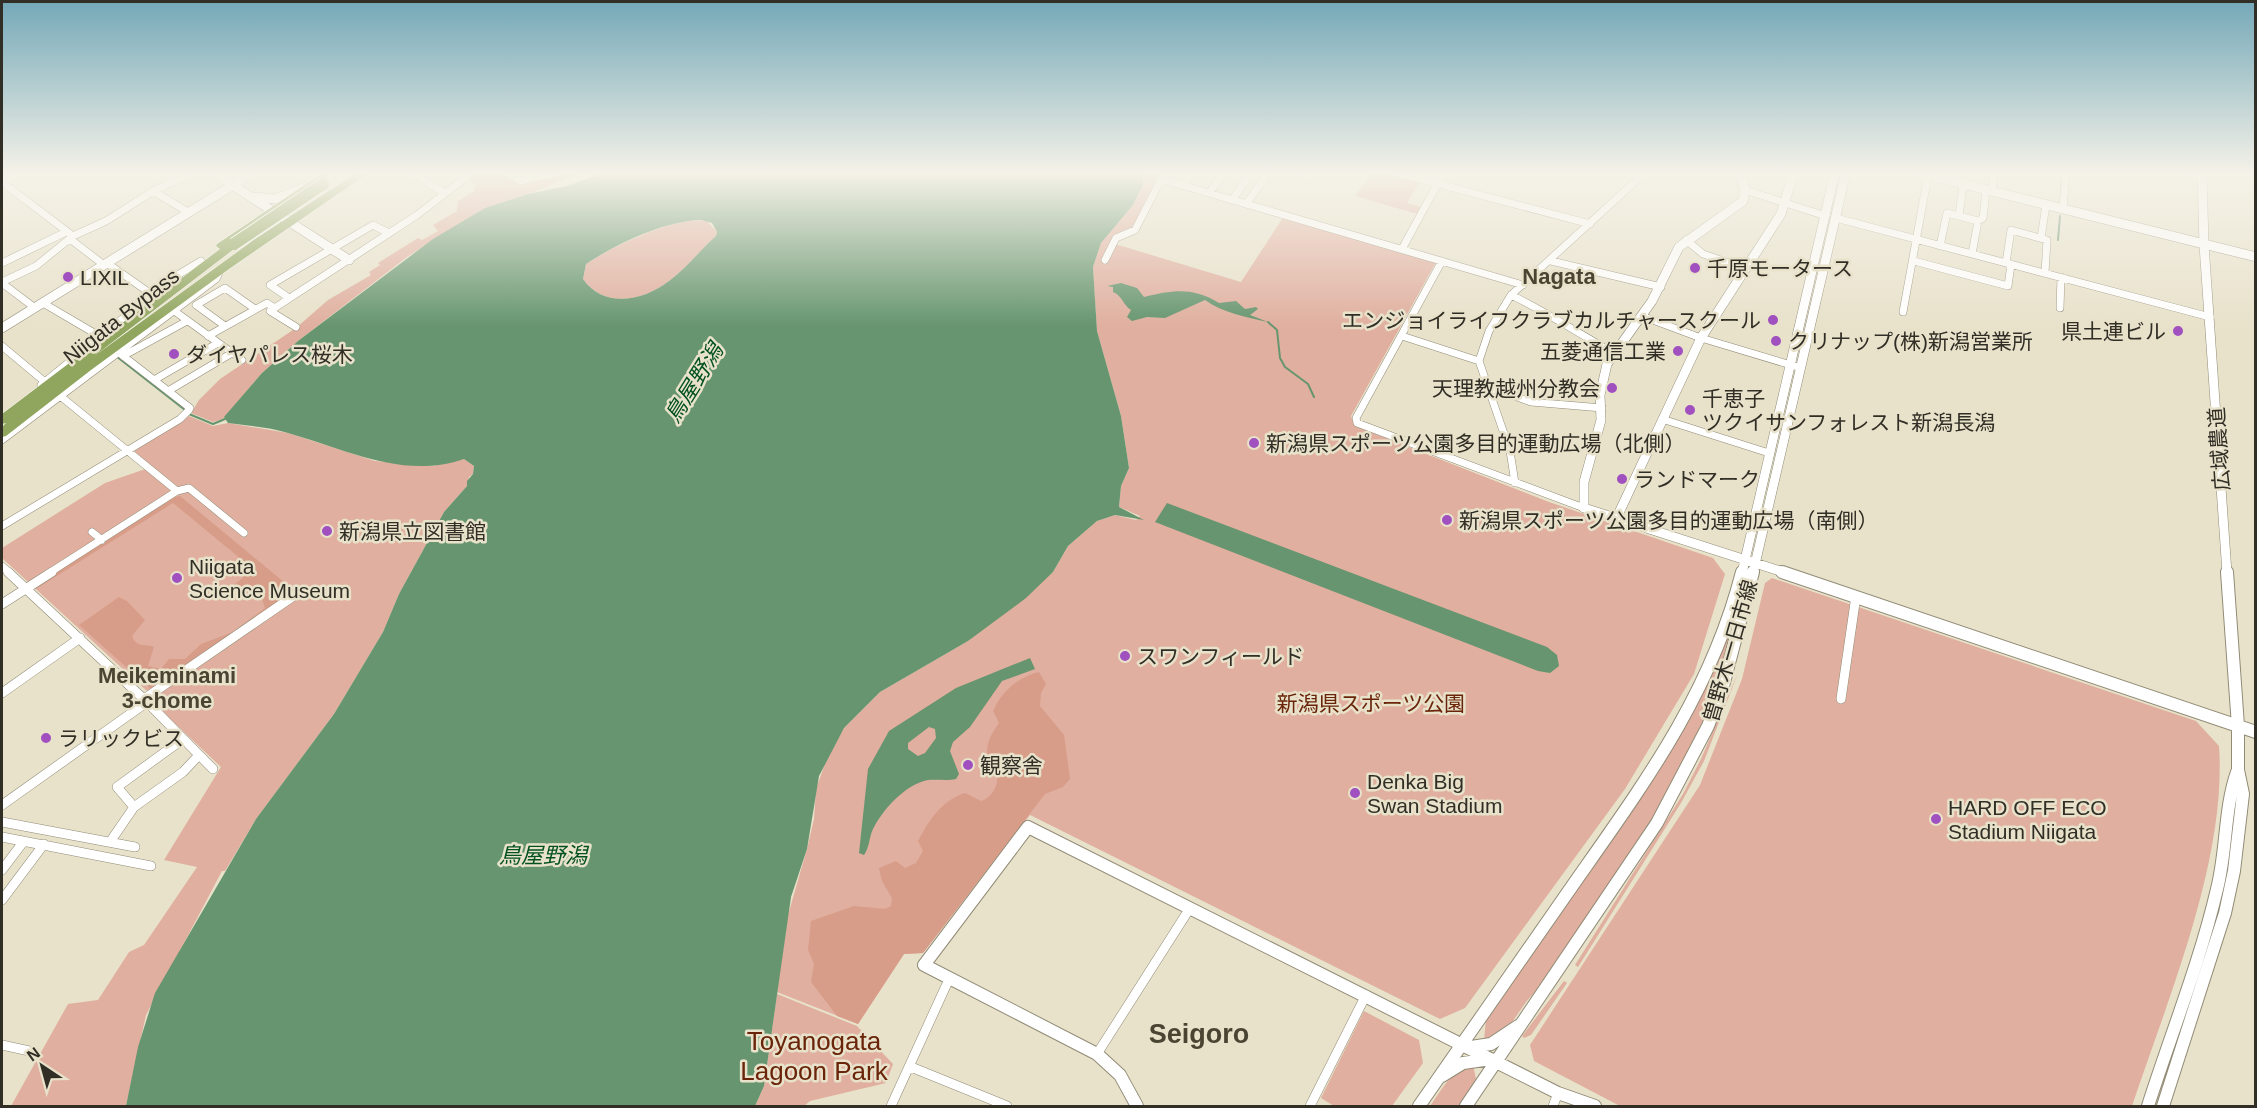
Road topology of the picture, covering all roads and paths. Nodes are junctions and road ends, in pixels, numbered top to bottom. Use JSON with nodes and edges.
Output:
{"nodes":[{"id":1,"x":55,"y":224,"type":"edge"},
{"id":2,"x":100,"y":224,"type":"edge"},
{"id":3,"x":169,"y":224,"type":"edge"},
{"id":4,"x":256,"y":224,"type":"edge"},
{"id":5,"x":262,"y":224,"type":"edge"},
{"id":6,"x":266,"y":224,"type":"edge"},
{"id":7,"x":282,"y":224,"type":"edge"},
{"id":8,"x":293,"y":224,"type":"edge"},
{"id":9,"x":402,"y":224,"type":"edge"},
{"id":10,"x":1139,"y":224,"type":"edge"},
{"id":11,"x":1314,"y":224,"type":"edge"},
{"id":12,"x":1416,"y":224,"type":"edge"},
{"id":13,"x":1590,"y":224,"type":"edge"},
{"id":14,"x":1712,"y":224,"type":"edge"},
{"id":15,"x":1773,"y":224,"type":"edge"},
{"id":16,"x":1829,"y":224,"type":"edge"},
{"id":17,"x":1856,"y":224,"type":"edge"},
{"id":18,"x":1920,"y":224,"type":"edge"},
{"id":19,"x":1945,"y":224,"type":"edge"},
{"id":20,"x":1978,"y":224,"type":"edge"},
{"id":21,"x":2043,"y":224,"type":"edge"},
{"id":22,"x":2121,"y":224,"type":"edge"},
{"id":23,"x":2203,"y":224,"type":"edge"},
{"id":24,"x":302,"y":230,"type":"junction"},
{"id":25,"x":66,"y":232,"type":"junction"},
{"id":26,"x":389,"y":233,"type":"junction"},
{"id":27,"x":71,"y":237,"type":"junction"},
{"id":28,"x":2041,"y":238,"type":"junction"},
{"id":29,"x":263,"y":239,"type":"junction"},
{"id":30,"x":1686,"y":240,"type":"junction"},
{"id":31,"x":1917,"y":240,"type":"junction"},
{"id":32,"x":234,"y":244,"type":"junction"},
{"id":33,"x":2204,"y":245,"type":"junction"},
{"id":34,"x":1940,"y":246,"type":"junction"},
{"id":35,"x":332,"y":249,"type":"junction"},
{"id":36,"x":1402,"y":249,"type":"junction"},
{"id":37,"x":1972,"y":254,"type":"junction"},
{"id":38,"x":2256,"y":259,"type":"edge"},
{"id":39,"x":349,"y":260,"type":"junction"},
{"id":40,"x":1105,"y":260,"type":"dead end"},
{"id":41,"x":201,"y":261,"type":"junction"},
{"id":42,"x":1442,"y":261,"type":"junction"},
{"id":43,"x":1551,"y":261,"type":"junction"},
{"id":44,"x":1914,"y":261,"type":"junction"},
{"id":45,"x":2,"y":263,"type":"edge"},
{"id":46,"x":105,"y":264,"type":"junction"},
{"id":47,"x":2008,"y":264,"type":"junction"},
{"id":48,"x":1744,"y":268,"type":"junction"},
{"id":49,"x":219,"y":273,"type":"junction"},
{"id":50,"x":2044,"y":273,"type":"junction"},
{"id":51,"x":2061,"y":277,"type":"junction"},
{"id":52,"x":2,"y":283,"type":"edge"},
{"id":53,"x":1523,"y":285,"type":"junction"},
{"id":54,"x":1661,"y":287,"type":"junction"},
{"id":55,"x":1511,"y":295,"type":"junction"},
{"id":56,"x":153,"y":296,"type":"junction"},
{"id":57,"x":289,"y":298,"type":"junction"},
{"id":58,"x":39,"y":305,"type":"junction"},
{"id":59,"x":273,"y":307,"type":"junction"},
{"id":60,"x":2060,"y":308,"type":"dead end"},
{"id":61,"x":255,"y":309,"type":"junction"},
{"id":62,"x":173,"y":310,"type":"junction"},
{"id":63,"x":1904,"y":312,"type":"dead end"},
{"id":64,"x":1642,"y":316,"type":"junction"},
{"id":65,"x":2210,"y":317,"type":"junction"},
{"id":66,"x":187,"y":321,"type":"junction"},
{"id":67,"x":225,"y":326,"type":"junction"},
{"id":68,"x":296,"y":327,"type":"dead end"},
{"id":69,"x":2,"y":328,"type":"edge"},
{"id":70,"x":116,"y":333,"type":"junction"},
{"id":71,"x":208,"y":336,"type":"junction"},
{"id":72,"x":100,"y":337,"type":"junction"},
{"id":73,"x":1405,"y":337,"type":"dead end"},
{"id":74,"x":1701,"y":338,"type":"junction"},
{"id":75,"x":218,"y":343,"type":"junction"},
{"id":76,"x":2,"y":346,"type":"edge"},
{"id":77,"x":232,"y":353,"type":"junction"},
{"id":78,"x":1614,"y":353,"type":"junction"},
{"id":79,"x":120,"y":354,"type":"junction"},
{"id":80,"x":242,"y":360,"type":"dead end"},
{"id":81,"x":1479,"y":361,"type":"junction"},
{"id":82,"x":89,"y":366,"type":"junction"},
{"id":83,"x":1797,"y":367,"type":"junction"},
{"id":84,"x":154,"y":380,"type":"junction"},
{"id":85,"x":45,"y":382,"type":"junction"},
{"id":86,"x":1487,"y":386,"type":"junction"},
{"id":87,"x":168,"y":391,"type":"junction"},
{"id":88,"x":60,"y":395,"type":"junction"},
{"id":89,"x":1602,"y":408,"type":"junction"},
{"id":90,"x":2,"y":415,"type":"edge"},
{"id":91,"x":1662,"y":419,"type":"junction"},
{"id":92,"x":2,"y":420,"type":"edge"},
{"id":93,"x":2,"y":433,"type":"edge"},
{"id":94,"x":2,"y":440,"type":"edge"},
{"id":95,"x":126,"y":451,"type":"junction"},
{"id":96,"x":1768,"y":453,"type":"junction"},
{"id":97,"x":1515,"y":483,"type":"junction"},
{"id":98,"x":176,"y":490,"type":"junction"},
{"id":99,"x":1584,"y":508,"type":"junction"},
{"id":100,"x":1617,"y":517,"type":"junction"},
{"id":101,"x":2,"y":526,"type":"edge"},
{"id":102,"x":244,"y":533,"type":"dead end"},
{"id":103,"x":1750,"y":560,"type":"junction"},
{"id":104,"x":3,"y":571,"type":"edge"},
{"id":105,"x":23,"y":588,"type":"junction"},
{"id":106,"x":298,"y":593,"type":"dead end"},
{"id":107,"x":1856,"y":596,"type":"junction"},
{"id":108,"x":2,"y":601,"type":"edge"},
{"id":109,"x":80,"y":639,"type":"junction"},
{"id":110,"x":2,"y":693,"type":"edge"},
{"id":111,"x":1841,"y":699,"type":"dead end"},
{"id":112,"x":146,"y":701,"type":"junction"},
{"id":113,"x":2238,"y":726,"type":"junction"},
{"id":114,"x":2256,"y":732,"type":"edge"},
{"id":115,"x":183,"y":740,"type":"junction"},
{"id":116,"x":199,"y":755,"type":"junction"},
{"id":117,"x":213,"y":769,"type":"dead end"},
{"id":118,"x":2238,"y":770,"type":"junction"},
{"id":119,"x":2,"y":805,"type":"edge"},
{"id":120,"x":134,"y":807,"type":"junction"},
{"id":121,"x":2,"y":822,"type":"edge"},
{"id":122,"x":2,"y":837,"type":"edge"},
{"id":123,"x":24,"y":841,"type":"junction"},
{"id":124,"x":110,"y":842,"type":"junction"},
{"id":125,"x":44,"y":844,"type":"junction"},
{"id":126,"x":135,"y":847,"type":"dead end"},
{"id":127,"x":151,"y":866,"type":"dead end"},
{"id":128,"x":2,"y":870,"type":"edge"},
{"id":129,"x":2,"y":882,"type":"edge"},
{"id":130,"x":13,"y":885,"type":"junction"},
{"id":131,"x":2,"y":900,"type":"edge"},
{"id":132,"x":1190,"y":908,"type":"junction"},
{"id":133,"x":950,"y":977,"type":"junction"},
{"id":134,"x":1366,"y":995,"type":"junction"},
{"id":135,"x":1524,"y":1021,"type":"junction"},
{"id":136,"x":1462,"y":1043,"type":"junction"},
{"id":137,"x":2,"y":1045,"type":"edge"},
{"id":138,"x":34,"y":1052,"type":"dead end"},
{"id":139,"x":1097,"y":1054,"type":"junction"},
{"id":140,"x":1497,"y":1061,"type":"junction"},
{"id":141,"x":911,"y":1067,"type":"junction"},
{"id":142,"x":1437,"y":1080,"type":"junction"},
{"id":143,"x":1556,"y":1100,"type":"edge"},
{"id":144,"x":891,"y":1107,"type":"edge"},
{"id":145,"x":1007,"y":1107,"type":"edge"},
{"id":146,"x":1137,"y":1107,"type":"edge"},
{"id":147,"x":1310,"y":1107,"type":"edge"},
{"id":148,"x":1419,"y":1107,"type":"edge"},
{"id":149,"x":1466,"y":1107,"type":"edge"},
{"id":150,"x":1574,"y":1107,"type":"edge"},
{"id":151,"x":1595,"y":1107,"type":"edge"},
{"id":152,"x":2148,"y":1107,"type":"edge"},
{"id":153,"x":2163,"y":1107,"type":"edge"}],
"edges":[{"from":1,"to":25,"type":"street"},
{"from":2,"to":27,"type":"street"},
{"from":3,"to":46,"type":"street"},
{"from":4,"to":32,"type":"highway"},
{"from":5,"to":32,"type":"highway"},
{"from":6,"to":32,"type":"highway","name":"Niigata Bypass"},
{"from":7,"to":29,"type":"highway"},
{"from":8,"to":24,"type":"street"},
{"from":9,"to":26,"type":"street"},
{"from":10,"to":40,"type":"street"},
{"from":11,"to":36,"type":"street"},
{"from":12,"to":36,"type":"street"},
{"from":13,"to":43,"type":"street"},
{"from":14,"to":30,"type":"street"},
{"from":15,"to":48,"type":"street"},
{"from":16,"to":83,"type":"street","name":"曽野木一日市線"},
{"from":17,"to":31,"type":"street"},
{"from":18,"to":31,"type":"street"},
{"from":19,"to":34,"type":"street"},
{"from":20,"to":37,"type":"street"},
{"from":21,"to":28,"type":"street"},
{"from":22,"to":33,"type":"street"},
{"from":23,"to":33,"type":"street","name":"広域農道"},
{"from":24,"to":29,"type":"street"},
{"from":24,"to":35,"type":"street"},
{"from":25,"to":27,"type":"street"},
{"from":25,"to":45,"type":"street"},
{"from":26,"to":35,"type":"street"},
{"from":26,"to":39,"type":"street"},
{"from":27,"to":46,"type":"street"},
{"from":27,"to":52,"type":"street"},
{"from":28,"to":47,"type":"street"},
{"from":28,"to":50,"type":"street"},
{"from":29,"to":49,"type":"highway"},
{"from":30,"to":48,"type":"street"},
{"from":30,"to":54,"type":"street"},
{"from":31,"to":34,"type":"street"},
{"from":31,"to":44,"type":"street"},
{"from":32,"to":41,"type":"highway"},
{"from":32,"to":70,"type":"highway","name":"Niigata Bypass"},
{"from":32,"to":82,"type":"highway","name":"Niigata Bypass"},
{"from":33,"to":38,"type":"street"},
{"from":33,"to":65,"type":"street","name":"広域農道"},
{"from":34,"to":37,"type":"street"},
{"from":35,"to":39,"type":"street"},
{"from":35,"to":57,"type":"street"},
{"from":36,"to":42,"type":"street"},
{"from":37,"to":47,"type":"street"},
{"from":39,"to":57,"type":"street"},
{"from":41,"to":56,"type":"street"},
{"from":41,"to":70,"type":"highway"},
{"from":42,"to":53,"type":"street"},
{"from":42,"to":97,"type":"street"},
{"from":43,"to":53,"type":"street"},
{"from":43,"to":54,"type":"street"},
{"from":44,"to":47,"type":"street"},
{"from":44,"to":63,"type":"street"},
{"from":46,"to":56,"type":"street"},
{"from":46,"to":58,"type":"street"},
{"from":47,"to":50,"type":"street"},
{"from":48,"to":74,"type":"street"},
{"from":49,"to":62,"type":"street"},
{"from":49,"to":82,"type":"highway"},
{"from":50,"to":51,"type":"street"},
{"from":51,"to":60,"type":"street"},
{"from":51,"to":65,"type":"street"},
{"from":52,"to":58,"type":"street"},
{"from":53,"to":55,"type":"street"},
{"from":54,"to":64,"type":"street"},
{"from":55,"to":78,"type":"street"},
{"from":55,"to":81,"type":"street"},
{"from":56,"to":72,"type":"street"},
{"from":57,"to":59,"type":"street"},
{"from":58,"to":69,"type":"street"},
{"from":58,"to":72,"type":"street"},
{"from":59,"to":61,"type":"street"},
{"from":59,"to":68,"type":"street"},
{"from":61,"to":67,"type":"street"},
{"from":61,"to":67,"type":"street"},
{"from":62,"to":66,"type":"street"},
{"from":62,"to":79,"type":"street"},
{"from":64,"to":74,"type":"street"},
{"from":64,"to":78,"type":"street"},
{"from":65,"to":113,"type":"street","name":"広域農道"},
{"from":66,"to":71,"type":"street"},
{"from":66,"to":79,"type":"street"},
{"from":67,"to":71,"type":"street"},
{"from":70,"to":92,"type":"highway","name":"Niigata Bypass"},
{"from":71,"to":75,"type":"street"},
{"from":72,"to":85,"type":"street"},
{"from":73,"to":81,"type":"street"},
{"from":74,"to":83,"type":"street"},
{"from":74,"to":91,"type":"street"},
{"from":75,"to":77,"type":"street"},
{"from":75,"to":84,"type":"street"},
{"from":76,"to":85,"type":"street"},
{"from":77,"to":80,"type":"street"},
{"from":77,"to":87,"type":"street"},
{"from":78,"to":89,"type":"street"},
{"from":79,"to":84,"type":"street"},
{"from":79,"to":88,"type":"street"},
{"from":81,"to":86,"type":"street"},
{"from":82,"to":93,"type":"highway","name":"Niigata Bypass"},
{"from":83,"to":96,"type":"street","name":"曽野木一日市線"},
{"from":83,"to":103,"type":"street","name":"曽野木一日市線"},
{"from":84,"to":87,"type":"street"},
{"from":85,"to":90,"type":"street"},
{"from":86,"to":89,"type":"street"},
{"from":86,"to":97,"type":"street"},
{"from":87,"to":95,"type":"street"},
{"from":88,"to":94,"type":"street"},
{"from":88,"to":95,"type":"street"},
{"from":89,"to":99,"type":"street"},
{"from":91,"to":96,"type":"street"},
{"from":91,"to":100,"type":"street"},
{"from":95,"to":98,"type":"street"},
{"from":95,"to":101,"type":"street"},
{"from":96,"to":103,"type":"street","name":"曽野木一日市線"},
{"from":97,"to":99,"type":"street"},
{"from":98,"to":102,"type":"street"},
{"from":98,"to":105,"type":"street"},
{"from":99,"to":100,"type":"street","name":"曽野木一日市線"},
{"from":100,"to":103,"type":"street","name":"曽野木一日市線"},
{"from":103,"to":107,"type":"street"},
{"from":103,"to":135,"type":"street","name":"曽野木一日市線"},
{"from":103,"to":136,"type":"street","name":"曽野木一日市線"},
{"from":104,"to":105,"type":"street"},
{"from":105,"to":108,"type":"street"},
{"from":105,"to":109,"type":"street"},
{"from":106,"to":112,"type":"street"},
{"from":107,"to":111,"type":"street"},
{"from":107,"to":113,"type":"street"},
{"from":109,"to":110,"type":"street"},
{"from":109,"to":112,"type":"street"},
{"from":112,"to":115,"type":"street"},
{"from":112,"to":119,"type":"street"},
{"from":113,"to":114,"type":"street"},
{"from":113,"to":118,"type":"street","name":"広域農道"},
{"from":115,"to":116,"type":"street"},
{"from":115,"to":120,"type":"street"},
{"from":116,"to":117,"type":"street"},
{"from":116,"to":120,"type":"street"},
{"from":118,"to":152,"type":"street"},
{"from":118,"to":153,"type":"street"},
{"from":120,"to":124,"type":"street"},
{"from":121,"to":124,"type":"street"},
{"from":122,"to":123,"type":"street"},
{"from":123,"to":125,"type":"street"},
{"from":123,"to":128,"type":"street"},
{"from":124,"to":126,"type":"street"},
{"from":125,"to":127,"type":"street"},
{"from":125,"to":130,"type":"street"},
{"from":129,"to":130,"type":"street"},
{"from":130,"to":131,"type":"street"},
{"from":132,"to":133,"type":"street"},
{"from":132,"to":134,"type":"street"},
{"from":132,"to":139,"type":"street"},
{"from":133,"to":139,"type":"street"},
{"from":133,"to":141,"type":"street"},
{"from":134,"to":136,"type":"street"},
{"from":134,"to":147,"type":"street"},
{"from":135,"to":136,"type":"street"},
{"from":135,"to":140,"type":"street","name":"曽野木一日市線"},
{"from":136,"to":140,"type":"street"},
{"from":136,"to":142,"type":"street","name":"曽野木一日市線"},
{"from":137,"to":138,"type":"street"},
{"from":139,"to":146,"type":"street"},
{"from":140,"to":142,"type":"street"},
{"from":140,"to":143,"type":"street"},
{"from":140,"to":149,"type":"street","name":"曽野木一日市線"},
{"from":141,"to":144,"type":"street"},
{"from":141,"to":145,"type":"street"},
{"from":142,"to":148,"type":"street","name":"曽野木一日市線"},
{"from":143,"to":150,"type":"street"},
{"from":143,"to":151,"type":"street"}]}
